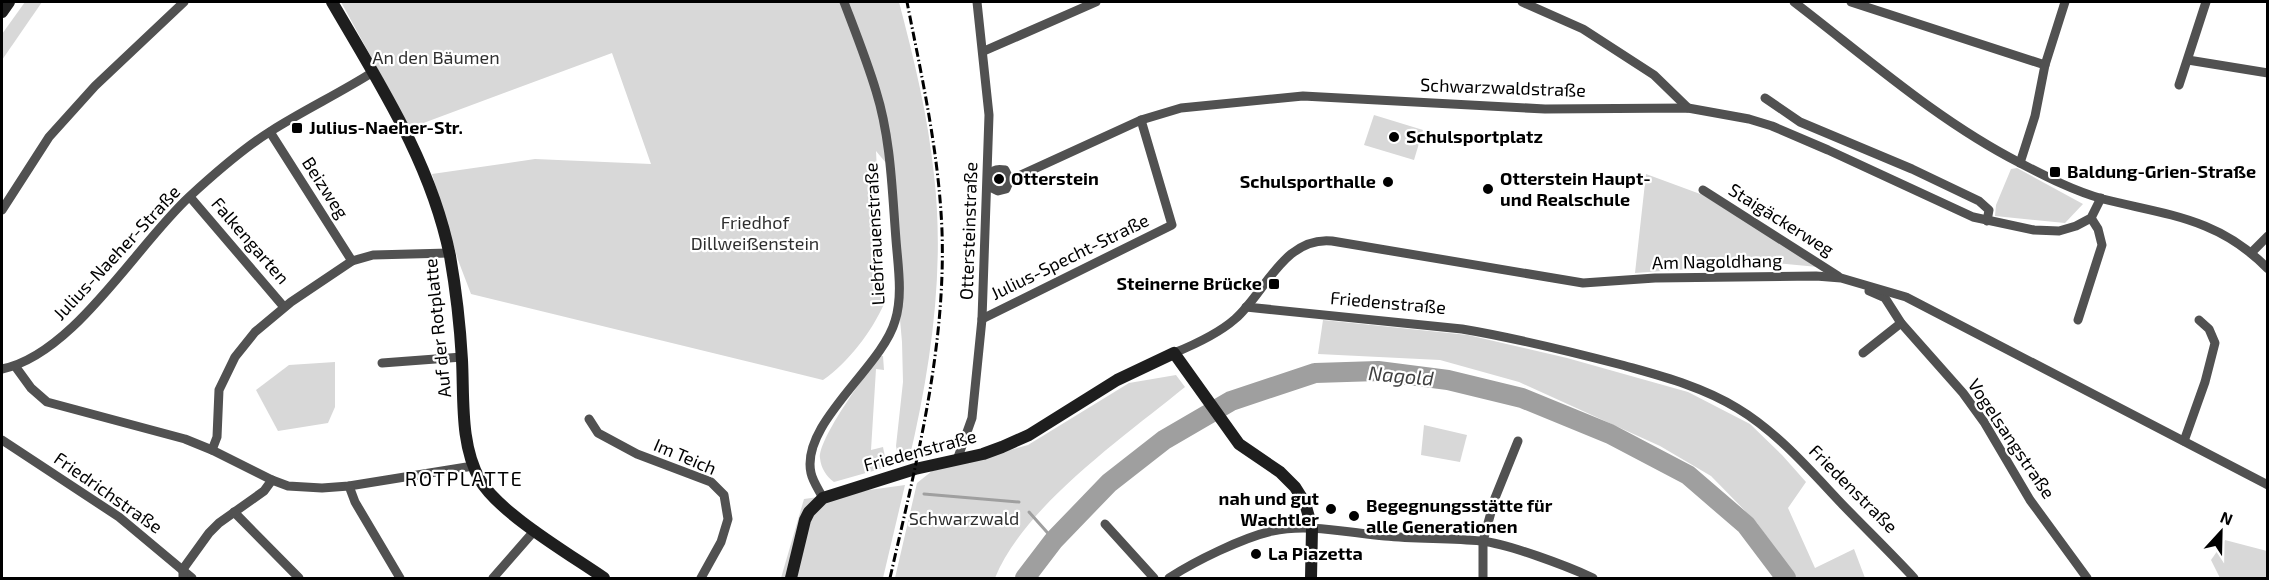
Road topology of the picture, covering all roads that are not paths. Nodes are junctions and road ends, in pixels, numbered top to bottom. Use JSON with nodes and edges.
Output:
{"nodes":[{"id":1,"x":9,"y":2,"type":"edge"},
{"id":2,"x":184,"y":2,"type":"edge"},
{"id":3,"x":332,"y":2,"type":"edge"},
{"id":4,"x":844,"y":2,"type":"edge"},
{"id":5,"x":977,"y":2,"type":"edge"},
{"id":6,"x":1096,"y":2,"type":"edge"},
{"id":7,"x":1522,"y":2,"type":"edge"},
{"id":8,"x":1794,"y":2,"type":"edge"},
{"id":9,"x":1851,"y":2,"type":"edge"},
{"id":10,"x":2065,"y":2,"type":"edge"},
{"id":11,"x":2206,"y":2,"type":"edge"},
{"id":12,"x":2,"y":12,"type":"edge"},
{"id":13,"x":984,"y":51,"type":"junction"},
{"id":14,"x":2188,"y":60,"type":"junction"},
{"id":15,"x":2045,"y":65,"type":"junction"},
{"id":16,"x":373,"y":72,"type":"junction"},
{"id":17,"x":2268,"y":73,"type":"edge"},
{"id":18,"x":2179,"y":85,"type":"dead end"},
{"id":19,"x":1766,"y":98,"type":"dead end"},
{"id":20,"x":1688,"y":108,"type":"junction"},
{"id":21,"x":1141,"y":120,"type":"junction"},
{"id":22,"x":270,"y":132,"type":"junction"},
{"id":23,"x":2020,"y":163,"type":"junction"},
{"id":24,"x":988,"y":180,"type":"junction"},
{"id":25,"x":1010,"y":180,"type":"junction"},
{"id":26,"x":1703,"y":190,"type":"dead end"},
{"id":27,"x":190,"y":197,"type":"junction"},
{"id":28,"x":2101,"y":198,"type":"junction"},
{"id":29,"x":2,"y":210,"type":"edge"},
{"id":30,"x":2091,"y":218,"type":"junction"},
{"id":31,"x":1987,"y":221,"type":"junction"},
{"id":32,"x":2268,"y":236,"type":"edge"},
{"id":33,"x":449,"y":253,"type":"junction"},
{"id":34,"x":2251,"y":253,"type":"junction"},
{"id":35,"x":352,"y":261,"type":"junction"},
{"id":36,"x":2268,"y":269,"type":"edge"},
{"id":37,"x":1841,"y":278,"type":"junction"},
{"id":38,"x":285,"y":307,"type":"junction"},
{"id":39,"x":1246,"y":307,"type":"junction"},
{"id":40,"x":982,"y":319,"type":"junction"},
{"id":41,"x":2078,"y":320,"type":"dead end"},
{"id":42,"x":2199,"y":320,"type":"dead end"},
{"id":43,"x":1901,"y":323,"type":"junction"},
{"id":44,"x":1863,"y":352,"type":"dead end"},
{"id":45,"x":1174,"y":353,"type":"junction"},
{"id":46,"x":462,"y":357,"type":"junction"},
{"id":47,"x":382,"y":363,"type":"dead end"},
{"id":48,"x":15,"y":366,"type":"junction"},
{"id":49,"x":2,"y":369,"type":"edge"},
{"id":50,"x":589,"y":420,"type":"dead end"},
{"id":51,"x":2,"y":440,"type":"edge"},
{"id":52,"x":1518,"y":441,"type":"dead end"},
{"id":53,"x":2184,"y":441,"type":"junction"},
{"id":54,"x":212,"y":450,"type":"junction"},
{"id":55,"x":957,"y":460,"type":"junction"},
{"id":56,"x":473,"y":466,"type":"junction"},
{"id":57,"x":272,"y":480,"type":"junction"},
{"id":58,"x":2268,"y":485,"type":"edge"},
{"id":59,"x":349,"y":486,"type":"junction"},
{"id":60,"x":823,"y":498,"type":"junction"},
{"id":61,"x":234,"y":512,"type":"junction"},
{"id":62,"x":1105,"y":524,"type":"dead end"},
{"id":63,"x":1312,"y":528,"type":"junction"},
{"id":64,"x":535,"y":530,"type":"junction"},
{"id":65,"x":1483,"y":541,"type":"junction"},
{"id":66,"x":183,"y":574,"type":"edge"},
{"id":67,"x":192,"y":579,"type":"edge"},
{"id":68,"x":299,"y":579,"type":"edge"},
{"id":69,"x":400,"y":579,"type":"edge"},
{"id":70,"x":493,"y":579,"type":"edge"},
{"id":71,"x":604,"y":579,"type":"edge"},
{"id":72,"x":701,"y":579,"type":"edge"},
{"id":73,"x":791,"y":579,"type":"edge"},
{"id":74,"x":1154,"y":579,"type":"edge"},
{"id":75,"x":1169,"y":579,"type":"edge"},
{"id":76,"x":1311,"y":579,"type":"edge"},
{"id":77,"x":1483,"y":579,"type":"edge"},
{"id":78,"x":1593,"y":579,"type":"edge"},
{"id":79,"x":1914,"y":579,"type":"edge"},
{"id":80,"x":2087,"y":579,"type":"edge"}],
"edges":[{"from":1,"to":12,"type":"street"},
{"from":2,"to":29,"type":"street"},
{"from":3,"to":16,"type":"street","name":"Auf der Rotplatte"},
{"from":4,"to":60,"type":"street","name":"Liebfrauenstraße"},
{"from":5,"to":13,"type":"street","name":"Ottersteinstraße"},
{"from":6,"to":13,"type":"street"},
{"from":7,"to":20,"type":"street"},
{"from":8,"to":23,"type":"street"},
{"from":9,"to":15,"type":"street"},
{"from":10,"to":15,"type":"street"},
{"from":11,"to":14,"type":"street"},
{"from":13,"to":24,"type":"street","name":"Ottersteinstraße"},
{"from":14,"to":17,"type":"street"},
{"from":14,"to":18,"type":"street"},
{"from":15,"to":23,"type":"street"},
{"from":16,"to":22,"type":"street","name":"Julius-Naeher-Straße"},
{"from":16,"to":33,"type":"street","name":"Auf der Rotplatte"},
{"from":19,"to":31,"type":"street"},
{"from":20,"to":21,"type":"street","name":"Schwarzwaldstraße"},
{"from":20,"to":31,"type":"street","name":"Schwarzwaldstraße"},
{"from":21,"to":25,"type":"street","name":"Schwarzwaldstraße"},
{"from":21,"to":40,"type":"street","name":"Julius-Specht-Straße"},
{"from":22,"to":27,"type":"street","name":"Julius-Naeher-Straße"},
{"from":22,"to":35,"type":"street","name":"Beizweg"},
{"from":23,"to":28,"type":"street"},
{"from":24,"to":25,"type":"street"},
{"from":24,"to":25,"type":"street","name":"Schwarzwaldstraße"},
{"from":24,"to":40,"type":"street","name":"Ottersteinstraße"},
{"from":26,"to":37,"type":"street","name":"Staigäckerweg"},
{"from":27,"to":38,"type":"street","name":"Falkengarten"},
{"from":27,"to":48,"type":"street","name":"Julius-Naeher-Straße"},
{"from":28,"to":30,"type":"street"},
{"from":28,"to":34,"type":"street"},
{"from":30,"to":31,"type":"street","name":"Schwarzwaldstraße"},
{"from":30,"to":41,"type":"street"},
{"from":32,"to":34,"type":"street"},
{"from":33,"to":35,"type":"street"},
{"from":33,"to":46,"type":"street","name":"Auf der Rotplatte"},
{"from":34,"to":36,"type":"street"},
{"from":35,"to":38,"type":"street"},
{"from":37,"to":39,"type":"street","name":"Am Nagoldhang"},
{"from":37,"to":43,"type":"street","name":"Vogelsangstraße"},
{"from":37,"to":53,"type":"street","name":"Am Nagoldhang"},
{"from":38,"to":54,"type":"street"},
{"from":39,"to":45,"type":"street","name":"Friedenstraße"},
{"from":39,"to":79,"type":"street","name":"Friedenstraße"},
{"from":40,"to":55,"type":"street","name":"Ottersteinstraße"},
{"from":42,"to":53,"type":"street"},
{"from":43,"to":44,"type":"street"},
{"from":43,"to":80,"type":"street","name":"Vogelsangstraße"},
{"from":45,"to":55,"type":"street","name":"Friedenstraße"},
{"from":45,"to":63,"type":"street"},
{"from":46,"to":47,"type":"street"},
{"from":46,"to":56,"type":"street","name":"Auf der Rotplatte"},
{"from":48,"to":49,"type":"street","name":"Julius-Naeher-Straße"},
{"from":48,"to":54,"type":"street"},
{"from":50,"to":72,"type":"street","name":"Im Teich"},
{"from":51,"to":66,"type":"street","name":"Friedrichstraße"},
{"from":52,"to":65,"type":"street"},
{"from":53,"to":58,"type":"street","name":"Am Nagoldhang"},
{"from":54,"to":57,"type":"street"},
{"from":55,"to":60,"type":"street","name":"Friedenstraße"},
{"from":56,"to":59,"type":"street"},
{"from":56,"to":64,"type":"street","name":"Auf der Rotplatte"},
{"from":57,"to":59,"type":"street"},
{"from":57,"to":61,"type":"street"},
{"from":59,"to":69,"type":"street"},
{"from":60,"to":73,"type":"street"},
{"from":61,"to":66,"type":"street"},
{"from":61,"to":68,"type":"street"},
{"from":62,"to":74,"type":"street"},
{"from":63,"to":65,"type":"street"},
{"from":63,"to":75,"type":"street"},
{"from":63,"to":76,"type":"street"},
{"from":64,"to":70,"type":"street"},
{"from":64,"to":71,"type":"street","name":"Auf der Rotplatte"},
{"from":65,"to":77,"type":"street"},
{"from":65,"to":78,"type":"street"},
{"from":66,"to":67,"type":"street","name":"Friedrichstraße"}]}
